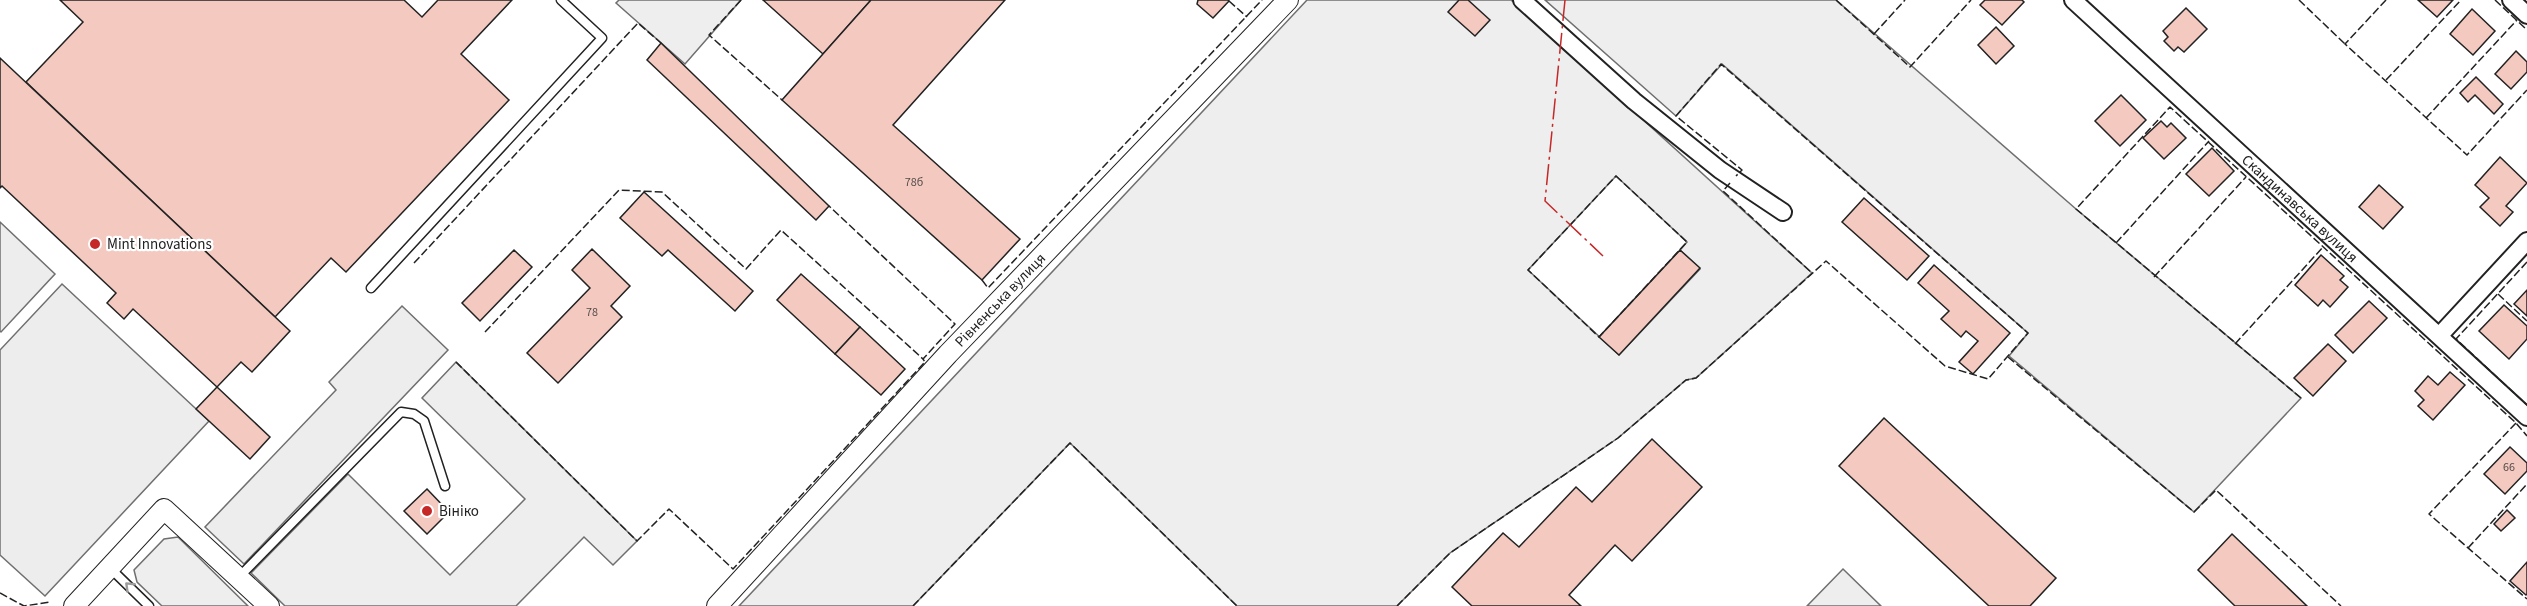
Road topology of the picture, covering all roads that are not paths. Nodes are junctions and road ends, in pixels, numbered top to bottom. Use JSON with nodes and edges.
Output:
{"nodes":[{"id":1,"x":561,"y":0,"type":"edge"},
{"id":2,"x":1288,"y":0,"type":"edge"},
{"id":3,"x":1522,"y":0,"type":"edge"},
{"id":4,"x":2073,"y":0,"type":"edge"},
{"id":5,"x":2511,"y":0,"type":"edge"},
{"id":6,"x":2527,"y":15,"type":"edge"},
{"id":7,"x":1783,"y":212,"type":"dead end"},
{"id":8,"x":2527,"y":241,"type":"edge"},
{"id":9,"x":371,"y":288,"type":"dead end"},
{"id":10,"x":2440,"y":335,"type":"junction"},
{"id":11,"x":2527,"y":417,"type":"edge"},
{"id":12,"x":445,"y":486,"type":"dead end"},
{"id":13,"x":109,"y":567,"type":"junction"},
{"id":14,"x":238,"y":578,"type":"junction"},
{"id":15,"x":74,"y":606,"type":"edge"},
{"id":16,"x":149,"y":606,"type":"edge"},
{"id":17,"x":269,"y":606,"type":"edge"},
{"id":18,"x":717,"y":606,"type":"edge"}],
"edges":[{"from":1,"to":9,"type":"lane"},
{"from":2,"to":18,"type":"street","name":"Рівненська вулиця"},
{"from":3,"to":7,"type":"street"},
{"from":4,"to":10,"type":"street","name":"Скандинавська вулиця"},
{"from":5,"to":6,"type":"street"},
{"from":8,"to":10,"type":"street"},
{"from":10,"to":11,"type":"street","name":"Скандинавська вулиця"},
{"from":12,"to":14,"type":"lane"},
{"from":13,"to":14,"type":"street"},
{"from":13,"to":15,"type":"street"},
{"from":16,"to":13,"type":"lane","one_way":true},
{"from":14,"to":17,"type":"street"}]}
